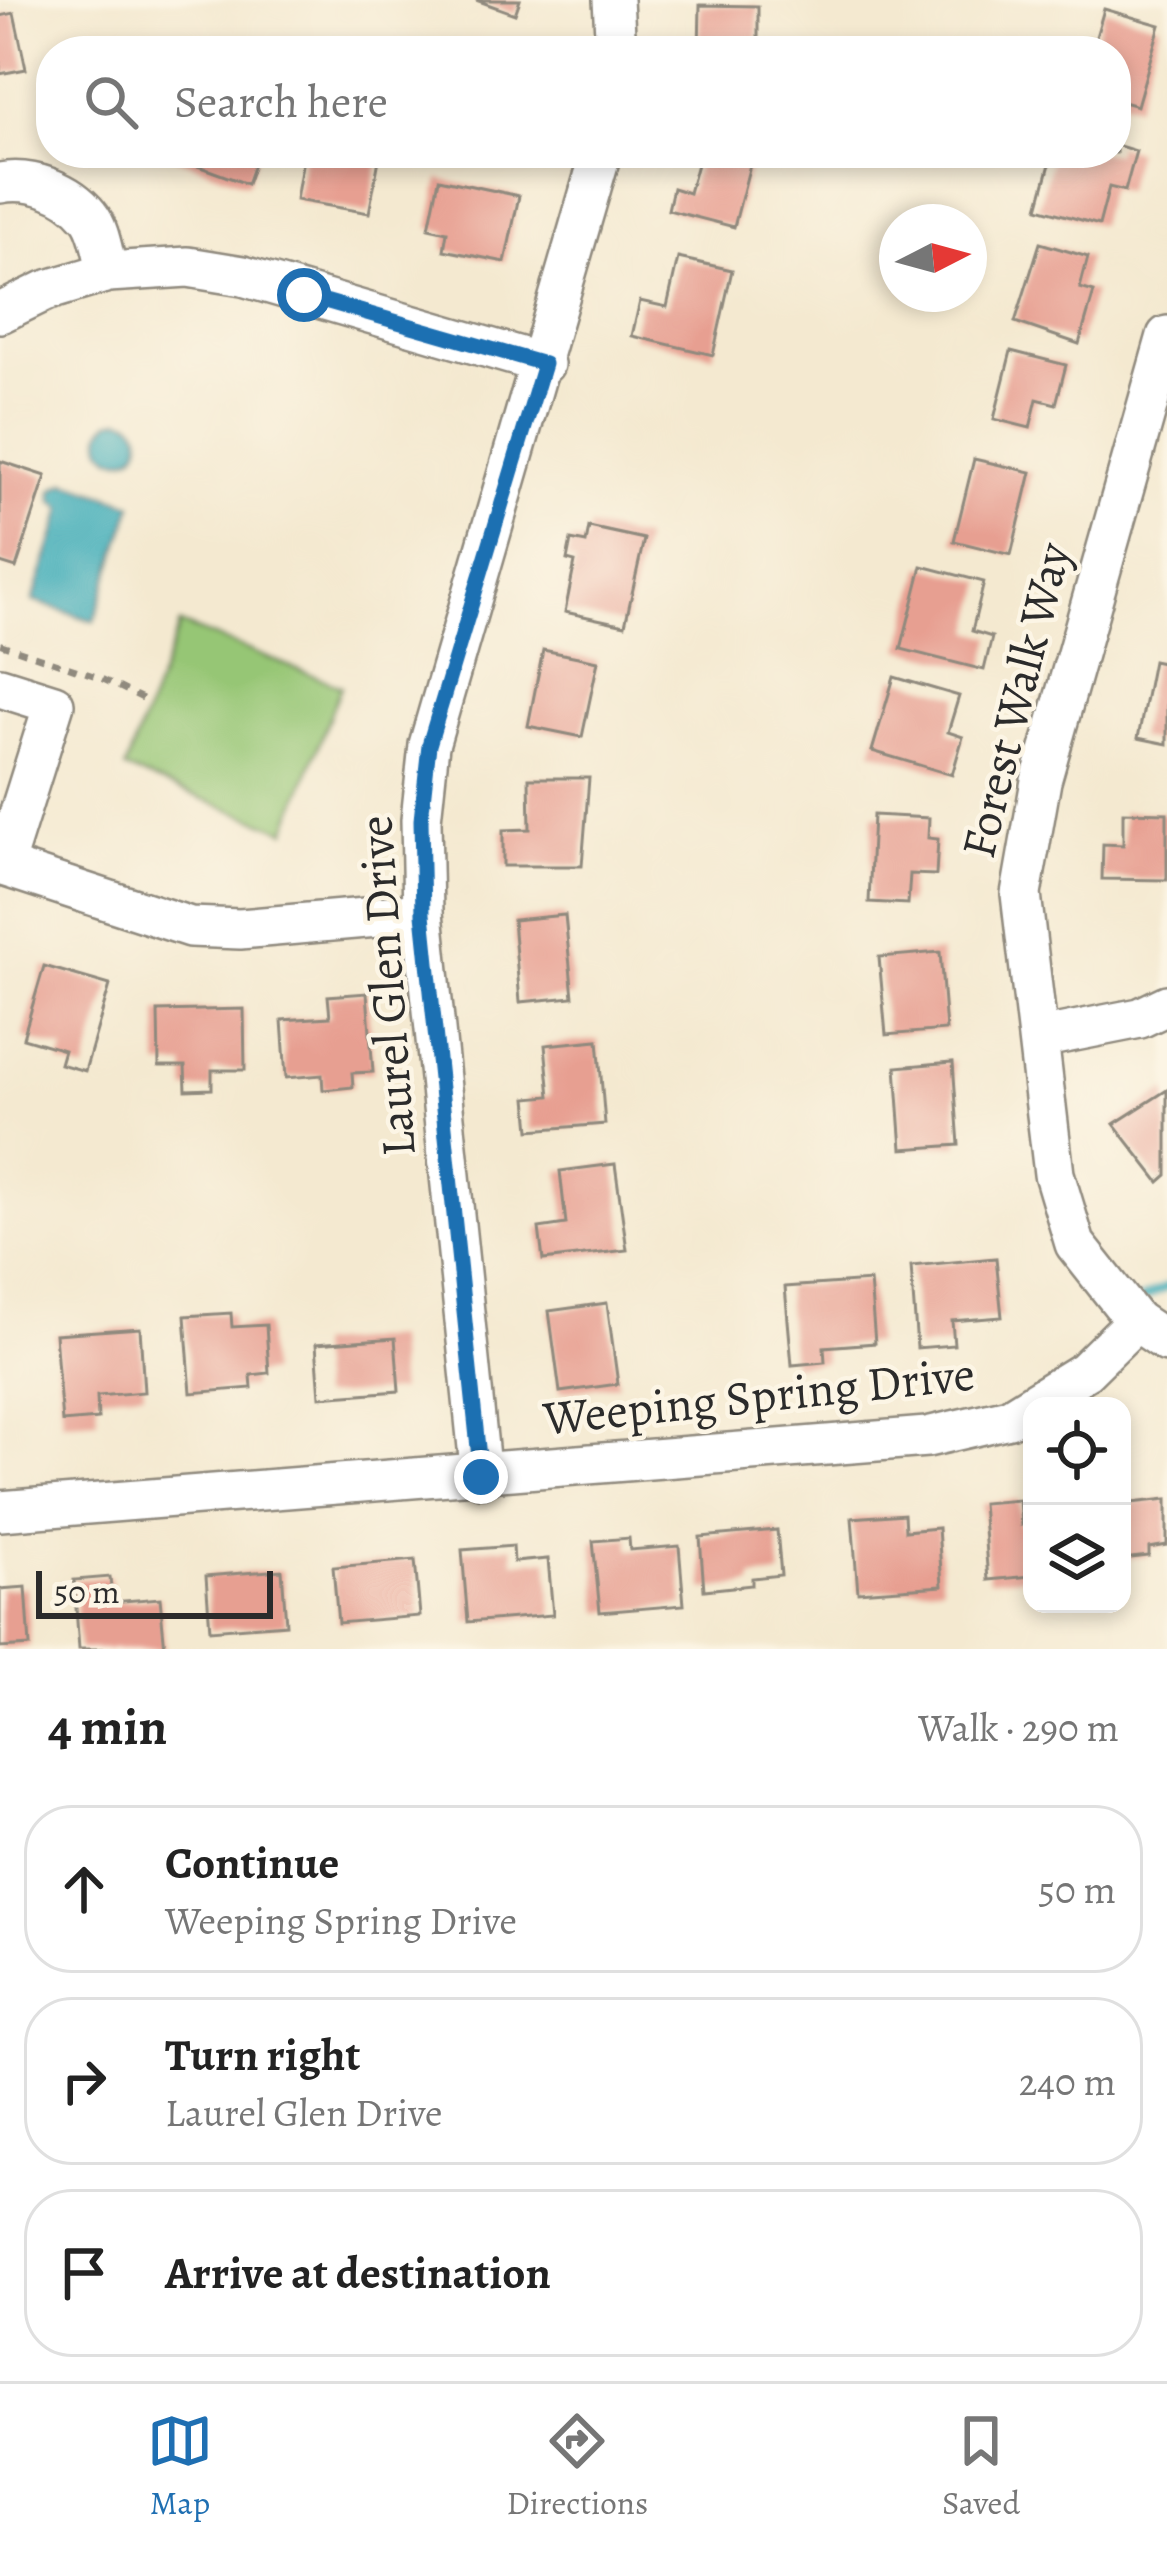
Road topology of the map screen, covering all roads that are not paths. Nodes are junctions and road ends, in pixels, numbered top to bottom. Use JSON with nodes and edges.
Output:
{"nodes":[{"id":1,"x":613,"y":0,"type":"edge"},
{"id":2,"x":615,"y":36,"type":"edge"},
{"id":3,"x":598,"y":168,"type":"edge"},
{"id":4,"x":0,"y":183,"type":"edge"},
{"id":5,"x":108,"y":272,"type":"junction"},
{"id":6,"x":0,"y":313,"type":"edge"},
{"id":7,"x":1167,"y":336,"type":"edge"},
{"id":8,"x":544,"y":364,"type":"junction"},
{"id":9,"x":0,"y":687,"type":"edge"},
{"id":10,"x":1,"y":866,"type":"edge"},
{"id":11,"x":423,"y":914,"type":"junction"},
{"id":12,"x":1167,"y":1005,"type":"edge"},
{"id":13,"x":1039,"y":1038,"type":"junction"},
{"id":14,"x":1152,"y":1332,"type":"edge"},
{"id":15,"x":481,"y":1477,"type":"junction"},
{"id":16,"x":0,"y":1511,"type":"edge"}],
"edges":[{"from":1,"to":2,"type":"street"},
{"from":3,"to":8,"type":"street","name":"Laurel Glen Drive"},
{"from":4,"to":5,"type":"street"},
{"from":5,"to":6,"type":"street"},
{"from":5,"to":8,"type":"street"},
{"from":7,"to":13,"type":"street","name":"Forest Walk Way"},
{"from":8,"to":11,"type":"street","name":"Laurel Glen Drive"},
{"from":9,"to":10,"type":"street"},
{"from":10,"to":11,"type":"street"},
{"from":11,"to":15,"type":"street","name":"Laurel Glen Drive"},
{"from":12,"to":13,"type":"street"},
{"from":13,"to":14,"type":"street","name":"Forest Walk Way"},
{"from":14,"to":15,"type":"street","name":"Weeping Spring Drive"},
{"from":15,"to":16,"type":"street","name":"Weeping Spring Drive"}]}
